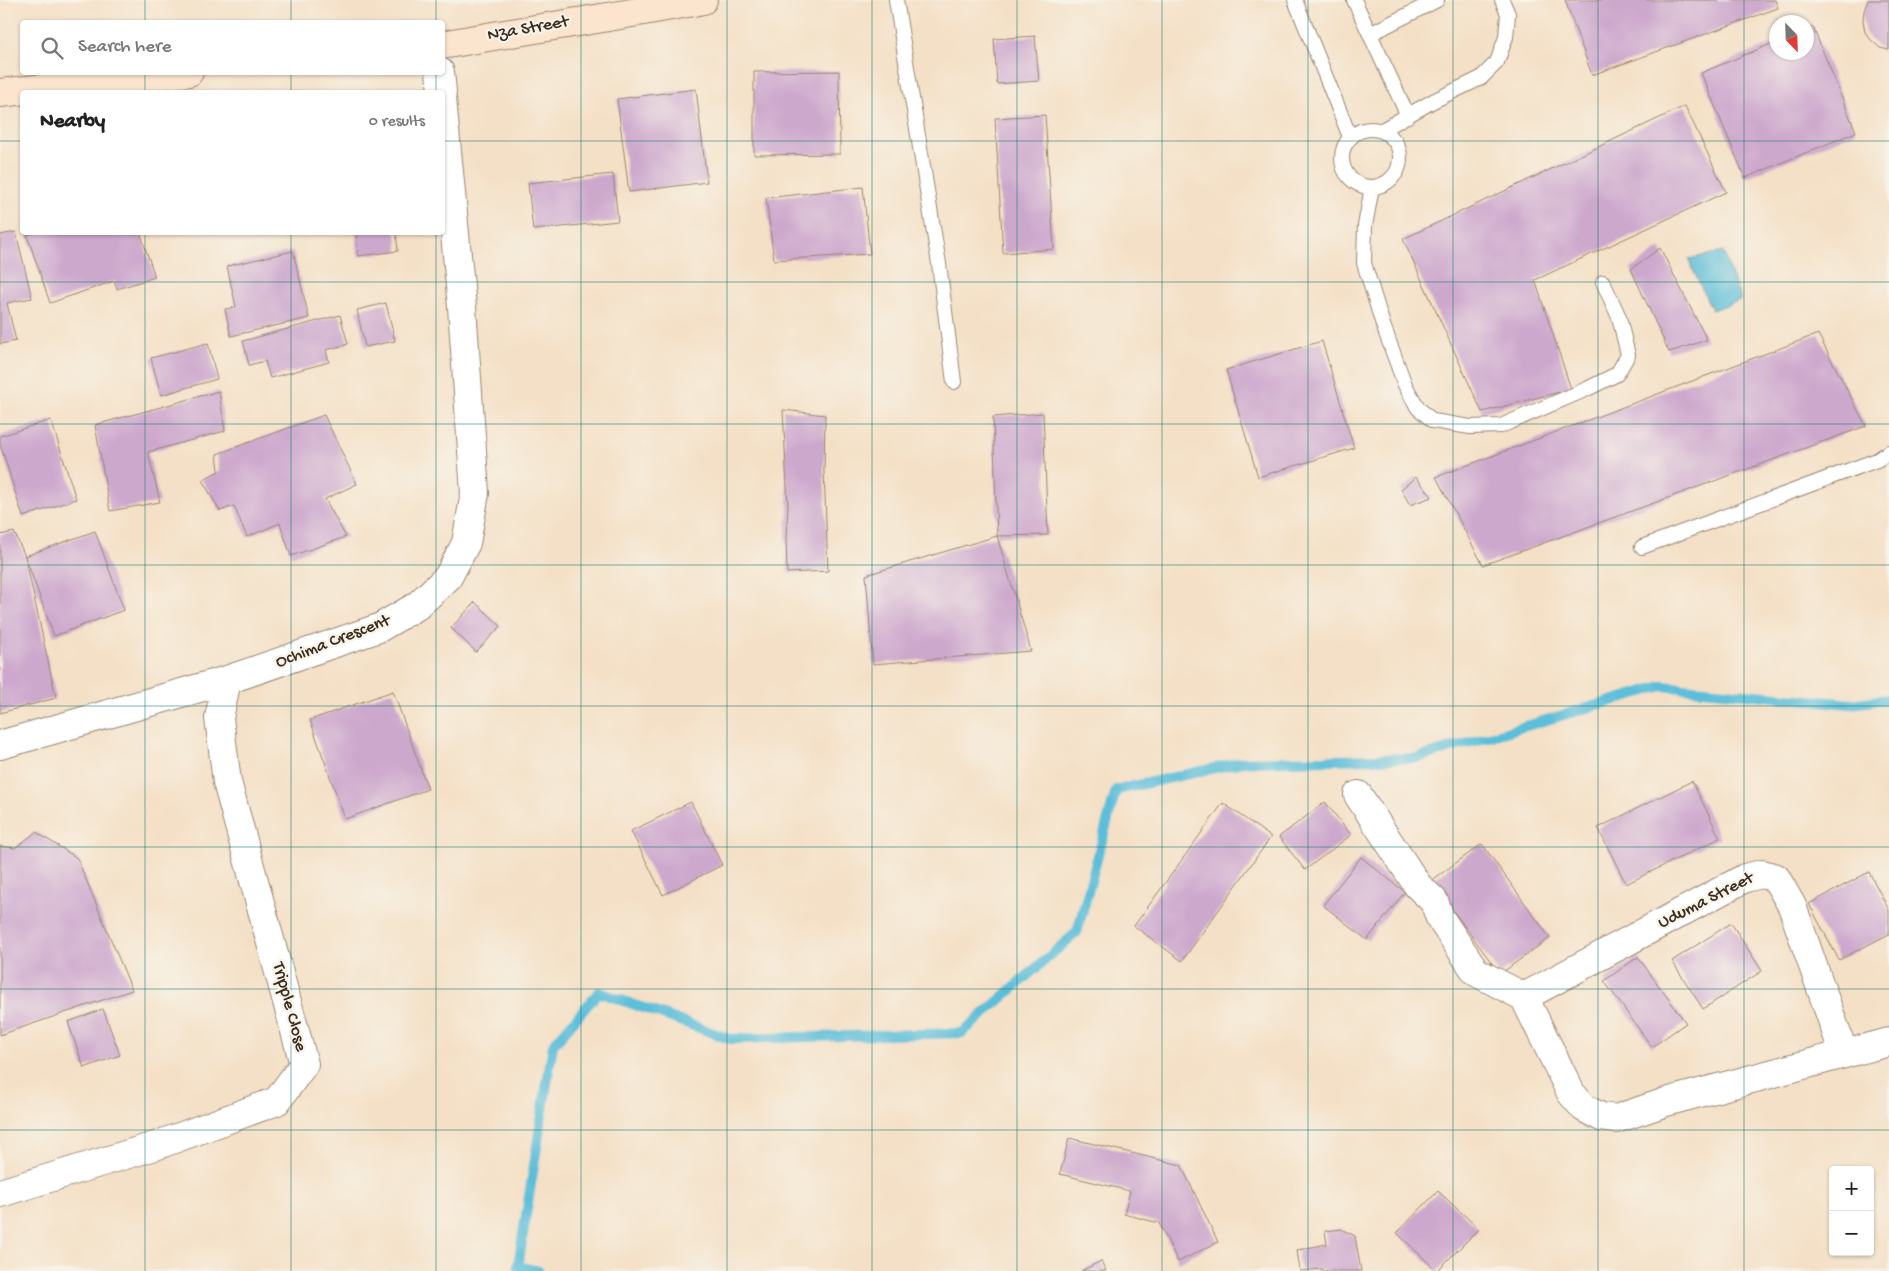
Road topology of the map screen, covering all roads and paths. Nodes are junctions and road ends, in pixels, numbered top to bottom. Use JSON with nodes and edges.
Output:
{"nodes":[{"id":1,"x":703,"y":0,"type":"edge"},
{"id":2,"x":896,"y":0,"type":"edge"},
{"id":3,"x":1295,"y":0,"type":"edge"},
{"id":4,"x":1354,"y":0,"type":"edge"},
{"id":5,"x":1437,"y":0,"type":"edge"},
{"id":6,"x":1502,"y":0,"type":"edge"},
{"id":7,"x":645,"y":5,"type":"edge"},
{"id":8,"x":1370,"y":34,"type":"junction"},
{"id":9,"x":445,"y":44,"type":"edge"},
{"id":10,"x":162,"y":75,"type":"edge"},
{"id":11,"x":440,"y":75,"type":"edge"},
{"id":12,"x":27,"y":90,"type":"edge"},
{"id":13,"x":442,"y":90,"type":"edge"},
{"id":14,"x":20,"y":91,"type":"edge"},
{"id":15,"x":0,"y":93,"type":"edge"},
{"id":16,"x":1408,"y":116,"type":"junction"},
{"id":17,"x":445,"y":130,"type":"edge"},
{"id":18,"x":1382,"y":130,"type":"junction"},
{"id":19,"x":1350,"y":137,"type":"junction"},
{"id":20,"x":1372,"y":187,"type":"junction"},
{"id":21,"x":1603,"y":282,"type":"dead end"},
{"id":22,"x":954,"y":382,"type":"dead end"},
{"id":23,"x":1889,"y":452,"type":"edge"},
{"id":24,"x":1642,"y":547,"type":"dead end"},
{"id":25,"x":227,"y":680,"type":"junction"},
{"id":26,"x":0,"y":745,"type":"edge"},
{"id":27,"x":1358,"y":796,"type":"dead end"},
{"id":28,"x":1524,"y":997,"type":"junction"},
{"id":29,"x":1889,"y":1042,"type":"edge"},
{"id":30,"x":1844,"y":1054,"type":"junction"},
{"id":31,"x":0,"y":1193,"type":"edge"}],
"edges":[{"from":1,"to":7,"type":"street","name":"Nza Street"},
{"from":2,"to":22,"type":"lane"},
{"from":3,"to":19,"type":"lane"},
{"from":4,"to":8,"type":"lane"},
{"from":5,"to":8,"type":"lane"},
{"from":6,"to":16,"type":"lane"},
{"from":7,"to":9,"type":"street","name":"Nza Street"},
{"from":8,"to":16,"type":"lane"},
{"from":10,"to":12,"type":"street"},
{"from":11,"to":13,"type":"street"},
{"from":14,"to":15,"type":"street"},
{"from":16,"to":18,"type":"lane"},
{"from":17,"to":25,"type":"street","name":"Ochima Crescent"},
{"from":18,"to":19,"type":"lane"},
{"from":18,"to":20,"type":"lane"},
{"from":19,"to":20,"type":"lane"},
{"from":20,"to":21,"type":"lane"},
{"from":23,"to":24,"type":"lane"},
{"from":25,"to":26,"type":"street","name":"Ochima Crescent"},
{"from":25,"to":31,"type":"street","name":"Tripple Close"},
{"from":27,"to":28,"type":"street"},
{"from":28,"to":30,"type":"street"},
{"from":28,"to":30,"type":"street","name":"Uduma Street"},
{"from":29,"to":30,"type":"street"}]}
